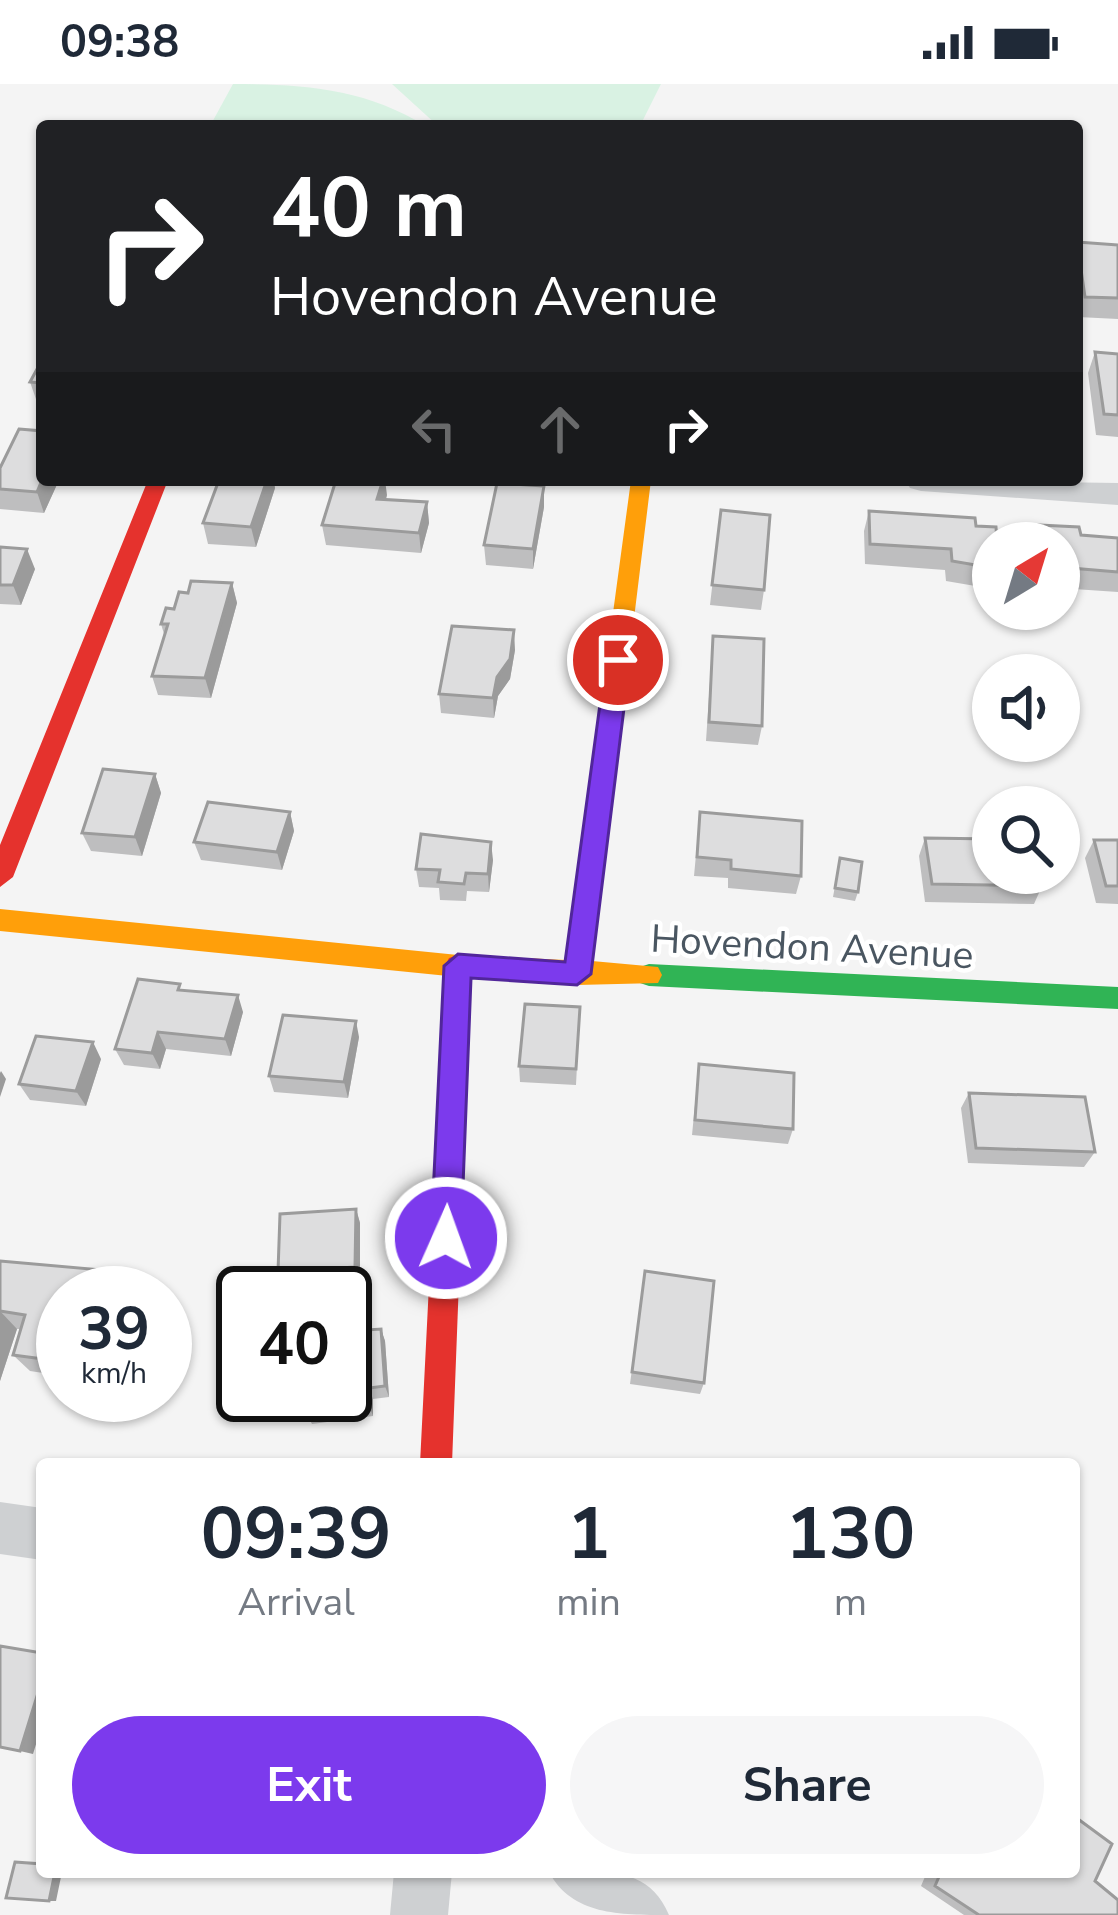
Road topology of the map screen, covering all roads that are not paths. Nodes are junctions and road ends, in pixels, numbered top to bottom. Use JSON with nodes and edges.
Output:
{"nodes":[{"id":1,"x":156,"y":486,"type":"edge"},
{"id":2,"x":640,"y":486,"type":"edge"},
{"id":3,"x":1005,"y":486,"type":"edge"},
{"id":4,"x":1118,"y":494,"type":"edge"},
{"id":5,"x":0,"y":877,"type":"edge"},
{"id":6,"x":0,"y":920,"type":"edge"},
{"id":7,"x":458,"y":966,"type":"junction"},
{"id":8,"x":577,"y":974,"type":"junction"},
{"id":9,"x":1118,"y":998,"type":"edge"},
{"id":10,"x":436,"y":1458,"type":"edge"},
{"id":11,"x":0,"y":1528,"type":"edge"},
{"id":12,"x":36,"y":1533,"type":"edge"},
{"id":13,"x":422,"y":1878,"type":"edge"},
{"id":14,"x":587,"y":1878,"type":"edge"},
{"id":15,"x":418,"y":1915,"type":"edge"},
{"id":16,"x":640,"y":1915,"type":"edge"}],
"edges":[{"from":1,"to":5,"type":"street"},
{"from":2,"to":8,"type":"street"},
{"from":3,"to":4,"type":"street"},
{"from":6,"to":7,"type":"street","name":"Hovendon Avenue"},
{"from":7,"to":8,"type":"street","name":"Hovendon Avenue"},
{"from":7,"to":10,"type":"street"},
{"from":8,"to":9,"type":"street","name":"Hovendon Avenue"},
{"from":11,"to":12,"type":"street"},
{"from":13,"to":15,"type":"street"},
{"from":14,"to":16,"type":"street"}]}
